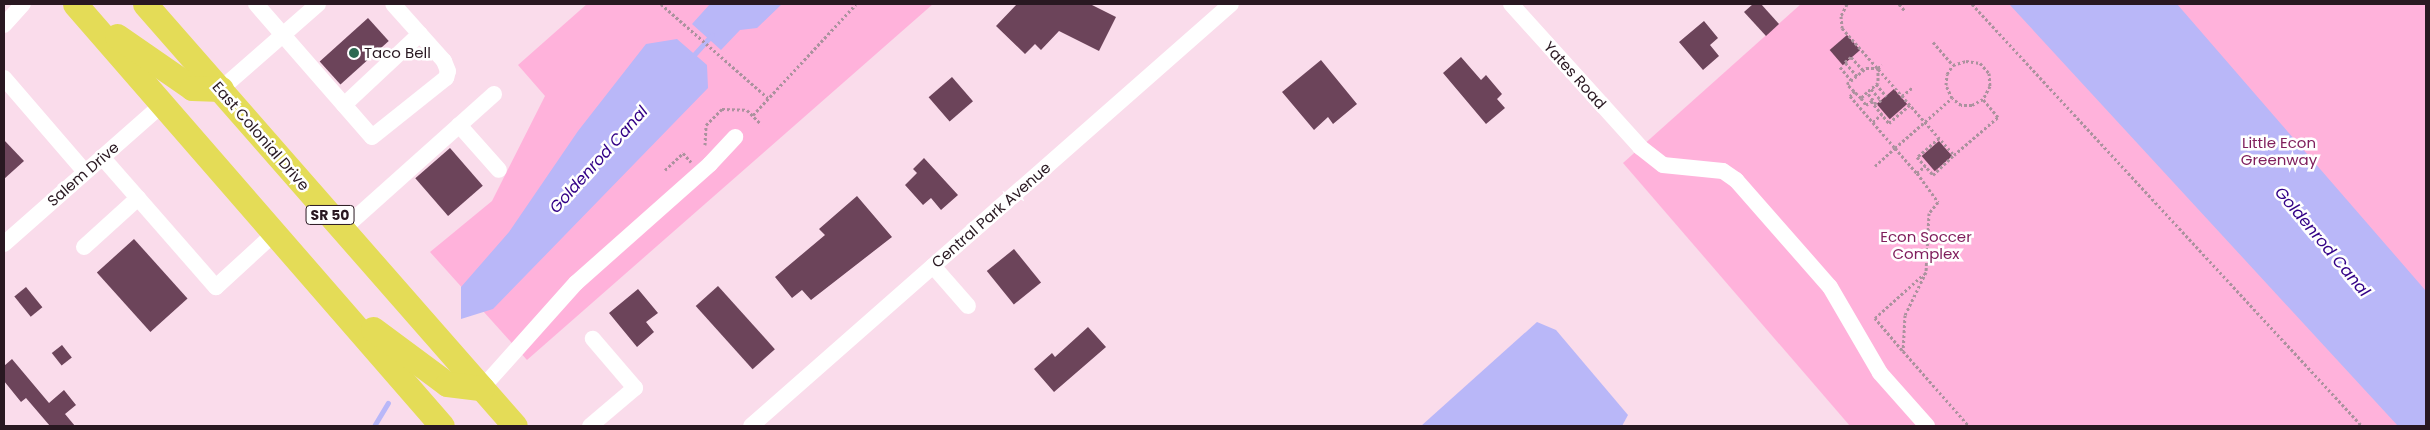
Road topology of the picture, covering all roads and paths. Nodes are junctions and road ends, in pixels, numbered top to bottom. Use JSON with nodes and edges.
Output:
{"nodes":[{"id":1,"x":24,"y":4,"type":"edge"},
{"id":2,"x":145,"y":4,"type":"edge"},
{"id":3,"x":256,"y":4,"type":"edge"},
{"id":4,"x":318,"y":4,"type":"edge"},
{"id":5,"x":393,"y":4,"type":"edge"},
{"id":6,"x":661,"y":4,"type":"edge"},
{"id":7,"x":856,"y":4,"type":"edge"},
{"id":8,"x":1232,"y":4,"type":"edge"},
{"id":9,"x":1511,"y":4,"type":"edge"},
{"id":10,"x":1847,"y":4,"type":"edge"},
{"id":11,"x":1899,"y":4,"type":"edge"},
{"id":12,"x":1972,"y":4,"type":"edge"},
{"id":13,"x":76,"y":5,"type":"edge"},
{"id":14,"x":1905,"y":11,"type":"dead end"},
{"id":15,"x":4,"y":26,"type":"edge"},
{"id":16,"x":283,"y":34,"type":"junction"},
{"id":17,"x":420,"y":34,"type":"junction"},
{"id":18,"x":1933,"y":42,"type":"dead end"},
{"id":19,"x":1882,"y":65,"type":"dead end"},
{"id":20,"x":1953,"y":65,"type":"junction"},
{"id":21,"x":1840,"y":66,"type":"dead end"},
{"id":22,"x":1878,"y":68,"type":"junction"},
{"id":23,"x":1863,"y":70,"type":"junction"},
{"id":24,"x":1857,"y":76,"type":"junction"},
{"id":25,"x":4,"y":78,"type":"edge"},
{"id":26,"x":1851,"y":80,"type":"junction"},
{"id":27,"x":1876,"y":84,"type":"junction"},
{"id":28,"x":1871,"y":88,"type":"junction"},
{"id":29,"x":1912,"y":88,"type":"dead end"},
{"id":30,"x":221,"y":89,"type":"junction"},
{"id":31,"x":1854,"y":91,"type":"junction"},
{"id":32,"x":1866,"y":92,"type":"junction"},
{"id":33,"x":494,"y":94,"type":"dead end"},
{"id":34,"x":1886,"y":96,"type":"dead end"},
{"id":35,"x":1902,"y":96,"type":"junction"},
{"id":36,"x":768,"y":98,"type":"junction"},
{"id":37,"x":1860,"y":98,"type":"junction"},
{"id":38,"x":1952,"y":98,"type":"junction"},
{"id":39,"x":1983,"y":99,"type":"junction"},
{"id":40,"x":1872,"y":101,"type":"junction"},
{"id":41,"x":163,"y":104,"type":"junction"},
{"id":42,"x":344,"y":105,"type":"junction"},
{"id":43,"x":1910,"y":105,"type":"junction"},
{"id":44,"x":753,"y":114,"type":"junction"},
{"id":45,"x":1882,"y":114,"type":"junction"},
{"id":46,"x":760,"y":122,"type":"dead end"},
{"id":47,"x":1872,"y":122,"type":"junction"},
{"id":48,"x":1925,"y":122,"type":"junction"},
{"id":49,"x":459,"y":125,"type":"junction"},
{"id":50,"x":735,"y":137,"type":"dead end"},
{"id":51,"x":1939,"y":138,"type":"junction"},
{"id":52,"x":1895,"y":148,"type":"junction"},
{"id":53,"x":703,"y":153,"type":"dead end"},
{"id":54,"x":1954,"y":155,"type":"junction"},
{"id":55,"x":102,"y":157,"type":"junction"},
{"id":56,"x":697,"y":160,"type":"dead end"},
{"id":57,"x":1875,"y":166,"type":"dead end"},
{"id":58,"x":1925,"y":166,"type":"junction"},
{"id":59,"x":499,"y":170,"type":"dead end"},
{"id":60,"x":665,"y":170,"type":"dead end"},
{"id":61,"x":85,"y":172,"type":"junction"},
{"id":62,"x":1918,"y":173,"type":"junction"},
{"id":63,"x":138,"y":198,"type":"junction"},
{"id":64,"x":342,"y":230,"type":"junction"},
{"id":65,"x":275,"y":233,"type":"junction"},
{"id":66,"x":4,"y":244,"type":"edge"},
{"id":67,"x":84,"y":247,"type":"dead end"},
{"id":68,"x":300,"y":263,"type":"junction"},
{"id":69,"x":933,"y":266,"type":"junction"},
{"id":70,"x":1926,"y":272,"type":"junction"},
{"id":71,"x":968,"y":306,"type":"dead end"},
{"id":72,"x":593,"y":339,"type":"dead end"},
{"id":73,"x":1903,"y":350,"type":"junction"},
{"id":74,"x":482,"y":388,"type":"junction"},
{"id":75,"x":442,"y":426,"type":"edge"},
{"id":76,"x":515,"y":426,"type":"edge"},
{"id":77,"x":590,"y":426,"type":"edge"},
{"id":78,"x":751,"y":426,"type":"edge"},
{"id":79,"x":1927,"y":426,"type":"edge"},
{"id":80,"x":1969,"y":426,"type":"edge"},
{"id":81,"x":2362,"y":426,"type":"edge"}],
"edges":[{"from":1,"to":15,"type":"street"},
{"from":2,"to":30,"type":"highway","name":"East Colonial Drive","number":"SR 50"},
{"from":3,"to":16,"type":"street"},
{"from":4,"to":16,"type":"street"},
{"from":5,"to":17,"type":"street"},
{"from":6,"to":36,"type":"path"},
{"from":7,"to":36,"type":"path"},
{"from":8,"to":69,"type":"street","name":"Central Park Avenue"},
{"from":9,"to":79,"type":"street","name":"Yates Road"},
{"from":10,"to":22,"type":"path"},
{"from":11,"to":14,"type":"path"},
{"from":12,"to":81,"type":"path"},
{"from":13,"to":30,"type":"highway"},
{"from":13,"to":41,"type":"highway"},
{"from":16,"to":30,"type":"street"},
{"from":16,"to":42,"type":"street"},
{"from":17,"to":42,"type":"street"},
{"from":17,"to":42,"type":"street"},
{"from":18,"to":20,"type":"path"},
{"from":19,"to":22,"type":"path"},
{"from":20,"to":38,"type":"path"},
{"from":20,"to":39,"type":"path"},
{"from":21,"to":26,"type":"path"},
{"from":22,"to":23,"type":"path"},
{"from":22,"to":27,"type":"path"},
{"from":22,"to":35,"type":"path"},
{"from":23,"to":24,"type":"path"},
{"from":23,"to":24,"type":"path"},
{"from":24,"to":26,"type":"path"},
{"from":25,"to":61,"type":"street"},
{"from":26,"to":31,"type":"path"},
{"from":27,"to":28,"type":"path"},
{"from":27,"to":34,"type":"path"},
{"from":28,"to":32,"type":"path"},
{"from":28,"to":40,"type":"path"},
{"from":29,"to":35,"type":"path"},
{"from":30,"to":64,"type":"highway","name":"East Colonial Drive","number":"SR 50"},
{"from":31,"to":37,"type":"path"},
{"from":31,"to":47,"type":"path"},
{"from":32,"to":37,"type":"path"},
{"from":32,"to":40,"type":"path"},
{"from":33,"to":49,"type":"street"},
{"from":35,"to":43,"type":"path"},
{"from":36,"to":44,"type":"path"},
{"from":37,"to":40,"type":"path"},
{"from":38,"to":39,"type":"path"},
{"from":38,"to":48,"type":"path"},
{"from":39,"to":54,"type":"path"},
{"from":40,"to":45,"type":"path"},
{"from":41,"to":55,"type":"street","name":"Salem Drive"},
{"from":41,"to":65,"type":"highway"},
{"from":43,"to":45,"type":"path"},
{"from":43,"to":48,"type":"path"},
{"from":44,"to":46,"type":"path"},
{"from":44,"to":53,"type":"path"},
{"from":45,"to":47,"type":"path"},
{"from":47,"to":52,"type":"path"},
{"from":48,"to":51,"type":"path"},
{"from":48,"to":52,"type":"path"},
{"from":49,"to":59,"type":"street"},
{"from":49,"to":64,"type":"street"},
{"from":50,"to":74,"type":"street"},
{"from":51,"to":54,"type":"path"},
{"from":51,"to":58,"type":"path"},
{"from":52,"to":57,"type":"path"},
{"from":52,"to":62,"type":"path"},
{"from":54,"to":58,"type":"path"},
{"from":55,"to":61,"type":"street","name":"Salem Drive"},
{"from":55,"to":63,"type":"street"},
{"from":56,"to":60,"type":"path"},
{"from":58,"to":62,"type":"path"},
{"from":61,"to":66,"type":"street","name":"Salem Drive"},
{"from":62,"to":70,"type":"path"},
{"from":63,"to":65,"type":"street"},
{"from":63,"to":67,"type":"street"},
{"from":64,"to":74,"type":"highway","name":"East Colonial Drive","number":"SR 50"},
{"from":65,"to":68,"type":"highway"},
{"from":68,"to":74,"type":"highway"},
{"from":68,"to":75,"type":"highway"},
{"from":69,"to":71,"type":"street"},
{"from":69,"to":78,"type":"street","name":"Central Park Avenue"},
{"from":70,"to":73,"type":"path"},
{"from":70,"to":73,"type":"path"},
{"from":72,"to":77,"type":"street"},
{"from":73,"to":80,"type":"path"},
{"from":74,"to":76,"type":"highway","name":"East Colonial Drive","number":"SR 50"}]}
